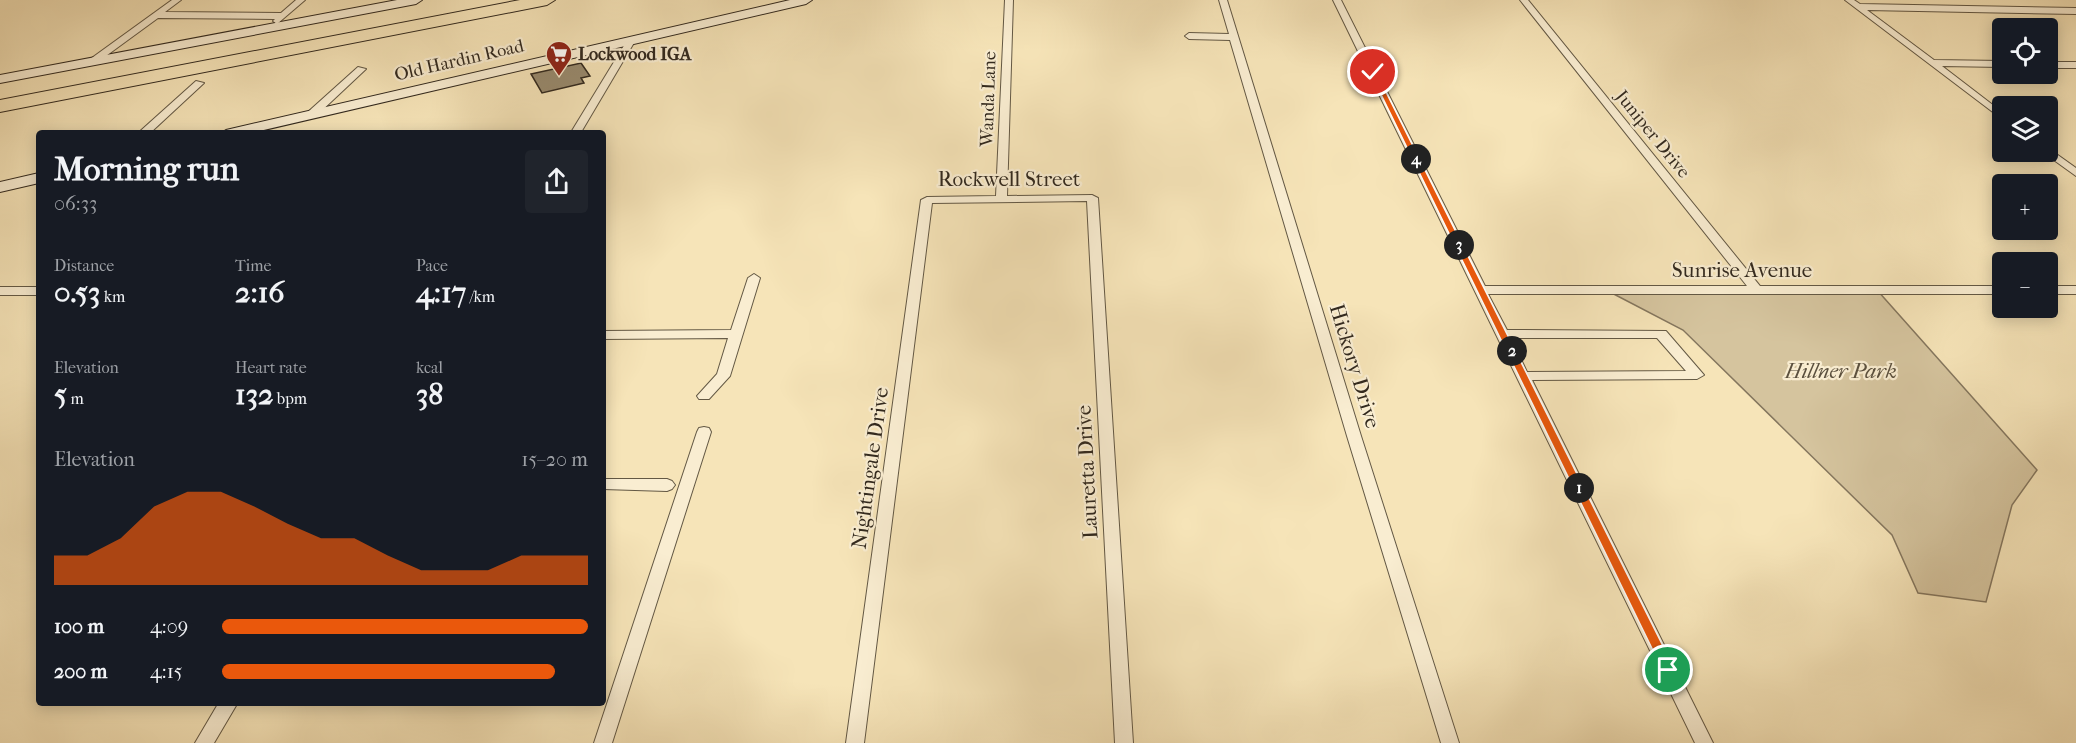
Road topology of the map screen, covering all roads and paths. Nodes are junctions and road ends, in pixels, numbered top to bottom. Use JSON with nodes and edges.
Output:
{"nodes":[{"id":1,"x":177,"y":0,"type":"edge"},
{"id":2,"x":301,"y":0,"type":"edge"},
{"id":3,"x":416,"y":0,"type":"edge"},
{"id":4,"x":482,"y":0,"type":"edge"},
{"id":5,"x":547,"y":0,"type":"edge"},
{"id":6,"x":806,"y":0,"type":"edge"},
{"id":7,"x":1009,"y":0,"type":"edge"},
{"id":8,"x":1223,"y":0,"type":"edge"},
{"id":9,"x":1337,"y":0,"type":"edge"},
{"id":10,"x":1524,"y":0,"type":"edge"},
{"id":11,"x":1849,"y":0,"type":"edge"},
{"id":12,"x":1859,"y":8,"type":"junction"},
{"id":13,"x":2076,"y":10,"type":"edge"},
{"id":14,"x":157,"y":15,"type":"junction"},
{"id":15,"x":283,"y":16,"type":"junction"},
{"id":16,"x":269,"y":28,"type":"junction"},
{"id":17,"x":1189,"y":36,"type":"dead end"},
{"id":18,"x":1234,"y":37,"type":"junction"},
{"id":19,"x":631,"y":41,"type":"junction"},
{"id":20,"x":92,"y":62,"type":"junction"},
{"id":21,"x":1933,"y":63,"type":"junction"},
{"id":22,"x":1992,"y":64,"type":"edge"},
{"id":23,"x":2058,"y":65,"type":"edge"},
{"id":24,"x":2076,"y":65,"type":"edge"},
{"id":25,"x":361,"y":69,"type":"dead end"},
{"id":26,"x":0,"y":79,"type":"edge"},
{"id":27,"x":199,"y":83,"type":"dead end"},
{"id":28,"x":0,"y":92,"type":"edge"},
{"id":29,"x":0,"y":106,"type":"edge"},
{"id":30,"x":1992,"y":108,"type":"edge"},
{"id":31,"x":313,"y":113,"type":"junction"},
{"id":32,"x":146,"y":130,"type":"edge"},
{"id":33,"x":243,"y":130,"type":"edge"},
{"id":34,"x":577,"y":130,"type":"edge"},
{"id":35,"x":2058,"y":158,"type":"edge"},
{"id":36,"x":2076,"y":172,"type":"edge"},
{"id":37,"x":36,"y":179,"type":"edge"},
{"id":38,"x":0,"y":187,"type":"edge"},
{"id":39,"x":1092,"y":198,"type":"joint"},
{"id":40,"x":1001,"y":199,"type":"junction"},
{"id":41,"x":927,"y":200,"type":"joint"},
{"id":42,"x":753,"y":278,"type":"dead end"},
{"id":43,"x":1755,"y":289,"type":"junction"},
{"id":44,"x":1482,"y":290,"type":"junction"},
{"id":45,"x":1992,"y":290,"type":"edge"},
{"id":46,"x":2058,"y":290,"type":"edge"},
{"id":47,"x":2076,"y":290,"type":"edge"},
{"id":48,"x":0,"y":291,"type":"edge"},
{"id":49,"x":36,"y":291,"type":"edge"},
{"id":50,"x":736,"y":334,"type":"junction"},
{"id":51,"x":1504,"y":334,"type":"junction"},
{"id":52,"x":606,"y":335,"type":"edge"},
{"id":53,"x":1524,"y":376,"type":"junction"},
{"id":54,"x":705,"y":396,"type":"dead end"},
{"id":55,"x":704,"y":432,"type":"dead end"},
{"id":56,"x":606,"y":484,"type":"edge"},
{"id":57,"x":667,"y":485,"type":"dead end"},
{"id":58,"x":227,"y":706,"type":"edge"},
{"id":59,"x":204,"y":743,"type":"edge"},
{"id":60,"x":603,"y":743,"type":"edge"},
{"id":61,"x":855,"y":743,"type":"edge"},
{"id":62,"x":1124,"y":743,"type":"edge"},
{"id":63,"x":1450,"y":743,"type":"edge"},
{"id":64,"x":1704,"y":743,"type":"edge"}],
"edges":[{"from":1,"to":14,"type":"street"},
{"from":2,"to":15,"type":"street"},
{"from":3,"to":16,"type":"main road"},
{"from":4,"to":28,"type":"highway"},
{"from":5,"to":29,"type":"highway"},
{"from":6,"to":19,"type":"main road","name":"Old Hardin Road"},
{"from":7,"to":40,"type":"street","name":"Wanda Lane"},
{"from":8,"to":18,"type":"street","name":"Hickory Drive"},
{"from":9,"to":44,"type":"street"},
{"from":10,"to":43,"type":"street","name":"Juniper Drive"},
{"from":11,"to":12,"type":"street"},
{"from":12,"to":13,"type":"street"},
{"from":12,"to":21,"type":"street"},
{"from":14,"to":15,"type":"street"},
{"from":14,"to":20,"type":"street"},
{"from":15,"to":16,"type":"street"},
{"from":16,"to":20,"type":"main road"},
{"from":17,"to":18,"type":"street"},
{"from":18,"to":63,"type":"street","name":"Hickory Drive"},
{"from":19,"to":31,"type":"main road","name":"Old Hardin Road"},
{"from":19,"to":34,"type":"street"},
{"from":20,"to":26,"type":"main road"},
{"from":21,"to":22,"type":"street"},
{"from":21,"to":30,"type":"street"},
{"from":23,"to":24,"type":"street"},
{"from":25,"to":31,"type":"street"},
{"from":27,"to":32,"type":"street"},
{"from":31,"to":33,"type":"main road","name":"Old Hardin Road"},
{"from":35,"to":36,"type":"street"},
{"from":37,"to":38,"type":"main road"},
{"from":39,"to":40,"type":"street","name":"Rockwell Street"},
{"from":39,"to":62,"type":"street","name":"Lauretta Drive"},
{"from":40,"to":41,"type":"street","name":"Rockwell Street"},
{"from":41,"to":61,"type":"street","name":"Nightingale Drive"},
{"from":42,"to":50,"type":"street"},
{"from":43,"to":44,"type":"street","name":"Sunrise Avenue"},
{"from":43,"to":45,"type":"street","name":"Sunrise Avenue"},
{"from":44,"to":51,"type":"street"},
{"from":46,"to":47,"type":"street"},
{"from":48,"to":49,"type":"street"},
{"from":50,"to":52,"type":"street"},
{"from":50,"to":54,"type":"street"},
{"from":51,"to":53,"type":"street"},
{"from":51,"to":53,"type":"street"},
{"from":53,"to":64,"type":"street"},
{"from":55,"to":60,"type":"street"},
{"from":56,"to":57,"type":"street"},
{"from":58,"to":59,"type":"street"}]}
